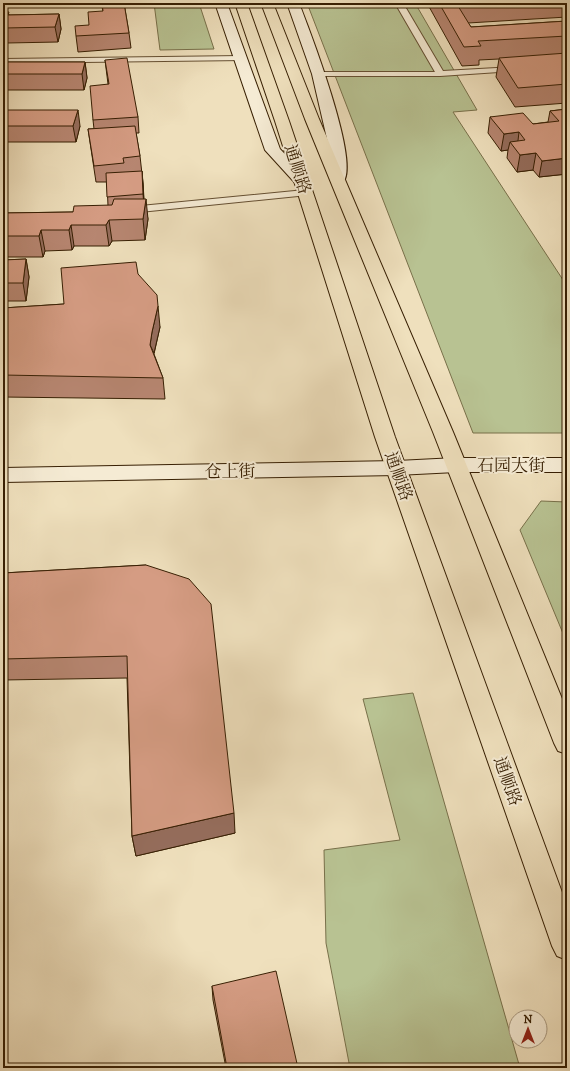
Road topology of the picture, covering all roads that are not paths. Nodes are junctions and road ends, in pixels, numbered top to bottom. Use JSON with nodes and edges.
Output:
{"nodes":[{"id":1,"x":221,"y":3,"type":"edge"},
{"id":2,"x":241,"y":3,"type":"edge"},
{"id":3,"x":267,"y":3,"type":"edge"},
{"id":4,"x":293,"y":3,"type":"edge"},
{"id":5,"x":399,"y":3,"type":"edge"},
{"id":6,"x":241,"y":58,"type":"junction"},
{"id":7,"x":3,"y":61,"type":"edge"},
{"id":8,"x":519,"y":69,"type":"edge"},
{"id":9,"x":319,"y":74,"type":"junction"},
{"id":10,"x":440,"y":74,"type":"junction"},
{"id":11,"x":338,"y":178,"type":"junction"},
{"id":12,"x":304,"y":187,"type":"junction"},
{"id":13,"x":119,"y":212,"type":"edge"},
{"id":14,"x":456,"y":465,"type":"junction"},
{"id":15,"x":567,"y":465,"type":"edge"},
{"id":16,"x":397,"y":468,"type":"junction"},
{"id":17,"x":3,"y":476,"type":"edge"},
{"id":18,"x":567,"y":743,"type":"edge"},
{"id":19,"x":567,"y":946,"type":"edge"}],
"edges":[{"from":1,"to":6,"type":"street"},
{"from":2,"to":12,"type":"main road","name":"通顺路"},
{"from":3,"to":11,"type":"main road","name":"通顺路"},
{"from":4,"to":9,"type":"street"},
{"from":5,"to":10,"type":"lane"},
{"from":6,"to":7,"type":"lane"},
{"from":6,"to":12,"type":"street"},
{"from":8,"to":10,"type":"lane"},
{"from":9,"to":10,"type":"lane"},
{"from":9,"to":11,"type":"street"},
{"from":11,"to":14,"type":"main road","name":"通顺路"},
{"from":12,"to":13,"type":"lane"},
{"from":12,"to":16,"type":"main road","name":"通顺路"},
{"from":14,"to":15,"type":"street","name":"石园大街"},
{"from":14,"to":16,"type":"street","name":"仓上街"},
{"from":14,"to":18,"type":"main road","name":"通顺路"},
{"from":16,"to":17,"type":"street","name":"仓上街"},
{"from":16,"to":19,"type":"main road","name":"通顺路"}]}
